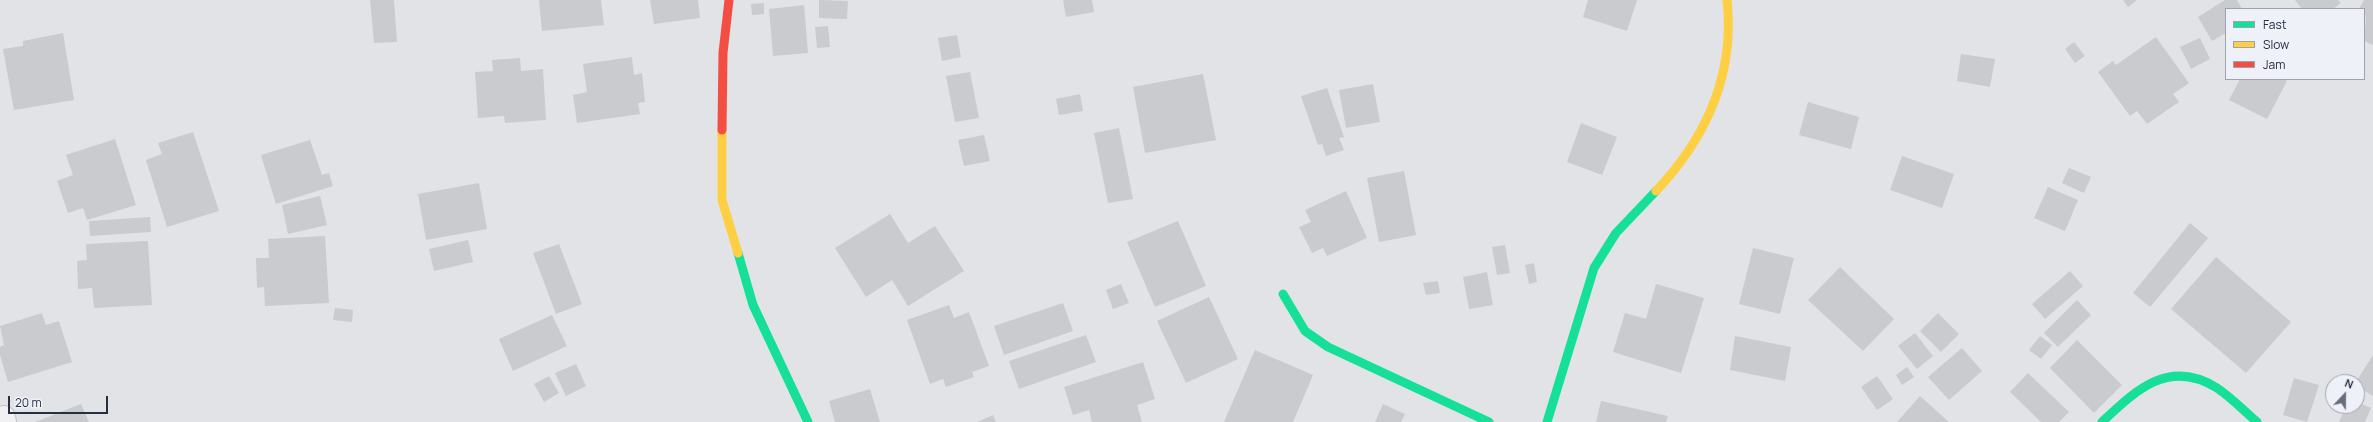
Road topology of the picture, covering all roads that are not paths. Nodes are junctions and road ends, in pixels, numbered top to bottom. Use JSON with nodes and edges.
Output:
{"nodes":[{"id":1,"x":729,"y":0,"type":"edge"},
{"id":2,"x":1727,"y":0,"type":"edge"},
{"id":3,"x":1282,"y":294,"type":"dead end"},
{"id":4,"x":808,"y":422,"type":"edge"},
{"id":5,"x":1489,"y":422,"type":"edge"},
{"id":6,"x":1547,"y":422,"type":"edge"},
{"id":7,"x":2102,"y":422,"type":"edge"},
{"id":8,"x":2257,"y":422,"type":"edge"}],
"edges":[{"from":1,"to":4,"type":"street"},
{"from":2,"to":6,"type":"street"},
{"from":3,"to":5,"type":"street"},
{"from":7,"to":8,"type":"street"}]}
